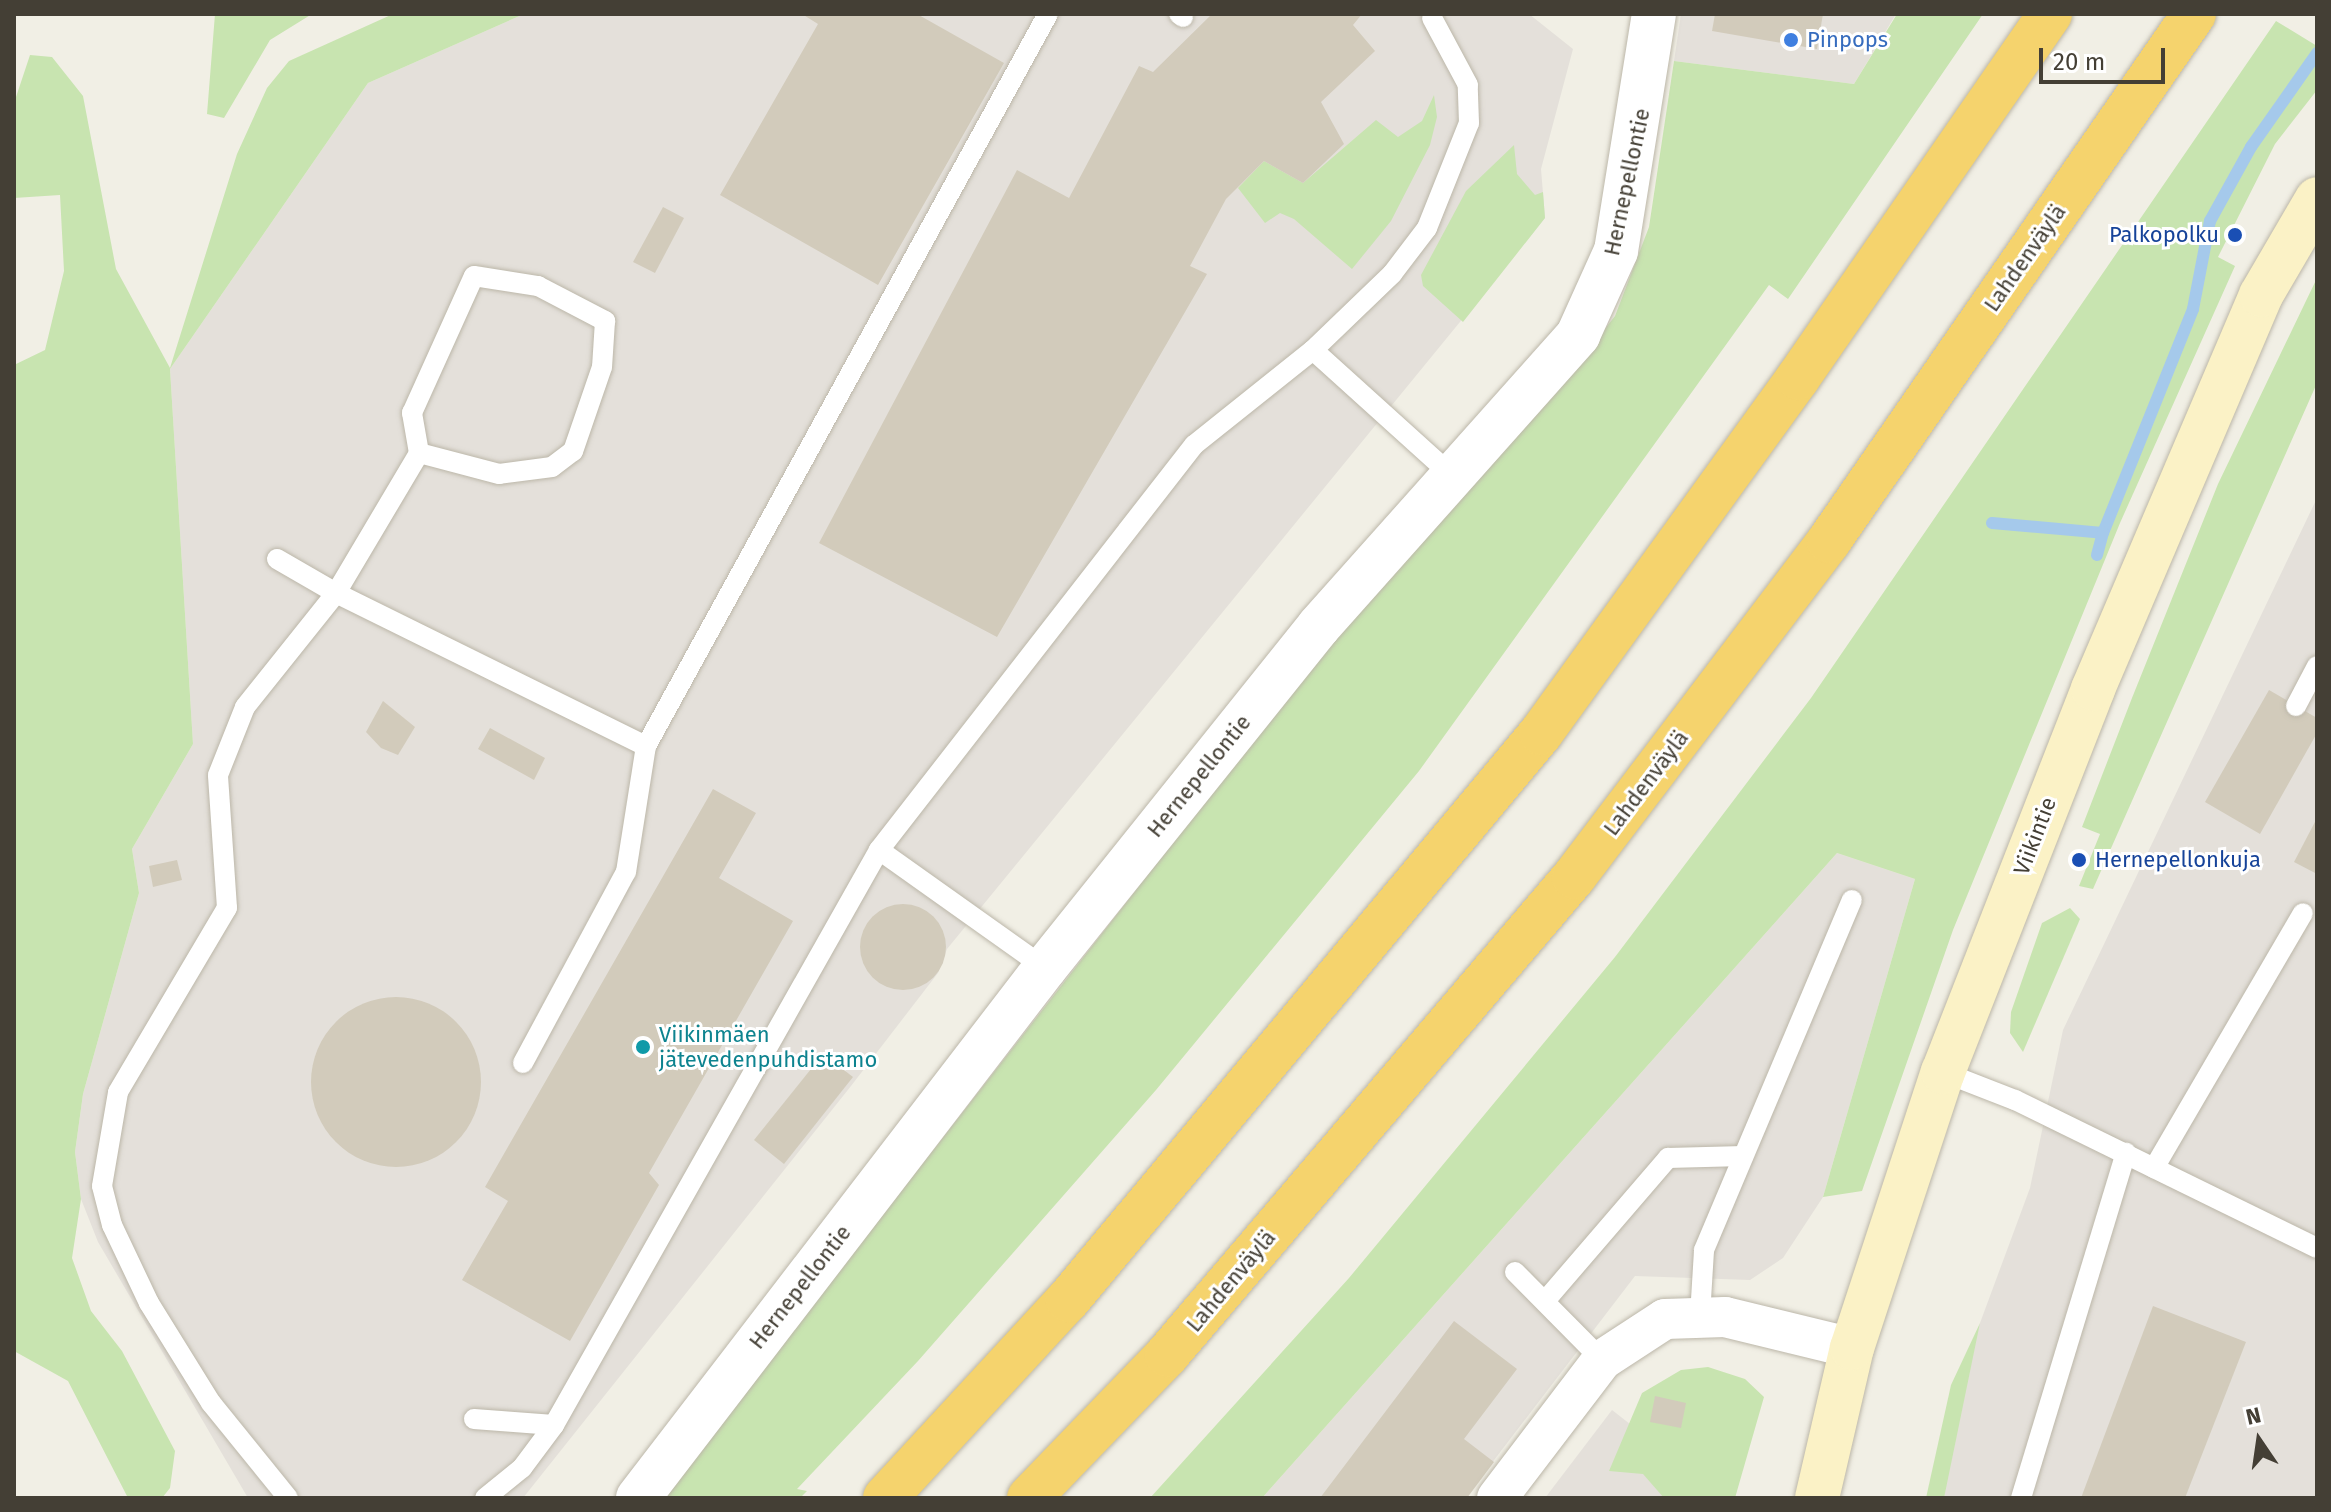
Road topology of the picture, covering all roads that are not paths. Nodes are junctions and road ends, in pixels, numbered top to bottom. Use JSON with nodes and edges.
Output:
{"nodes":[{"id":1,"x":1048,"y":14,"type":"edge"},
{"id":2,"x":2050,"y":14,"type":"edge"},
{"id":3,"x":2194,"y":14,"type":"edge"},
{"id":4,"x":1432,"y":18,"type":"dead end"},
{"id":5,"x":1646,"y":21,"type":"edge"},
{"id":6,"x":2317,"y":199,"type":"edge"},
{"id":7,"x":1313,"y":350,"type":"junction"},
{"id":8,"x":419,"y":453,"type":"junction"},
{"id":9,"x":1450,"y":474,"type":"junction"},
{"id":10,"x":277,"y":559,"type":"dead end"},
{"id":11,"x":336,"y":593,"type":"junction"},
{"id":12,"x":2317,"y":666,"type":"edge"},
{"id":13,"x":2296,"y":706,"type":"dead end"},
{"id":14,"x":646,"y":746,"type":"junction"},
{"id":15,"x":879,"y":850,"type":"junction"},
{"id":16,"x":1852,"y":900,"type":"dead end"},
{"id":17,"x":2303,"y":913,"type":"dead end"},
{"id":18,"x":1045,"y":968,"type":"junction"},
{"id":19,"x":523,"y":1063,"type":"dead end"},
{"id":20,"x":1943,"y":1072,"type":"junction"},
{"id":21,"x":2126,"y":1153,"type":"junction"},
{"id":22,"x":1743,"y":1156,"type":"junction"},
{"id":23,"x":2154,"y":1168,"type":"junction"},
{"id":24,"x":2317,"y":1248,"type":"edge"},
{"id":25,"x":1515,"y":1272,"type":"dead end"},
{"id":26,"x":1545,"y":1301,"type":"junction"},
{"id":27,"x":1700,"y":1316,"type":"junction"},
{"id":28,"x":1852,"y":1348,"type":"junction"},
{"id":29,"x":1602,"y":1360,"type":"junction"},
{"id":30,"x":474,"y":1419,"type":"dead end"},
{"id":31,"x":554,"y":1425,"type":"junction"},
{"id":32,"x":288,"y":1498,"type":"edge"},
{"id":33,"x":485,"y":1498,"type":"edge"},
{"id":34,"x":638,"y":1498,"type":"edge"},
{"id":35,"x":885,"y":1498,"type":"edge"},
{"id":36,"x":1029,"y":1498,"type":"edge"},
{"id":37,"x":1497,"y":1498,"type":"edge"},
{"id":38,"x":1817,"y":1498,"type":"edge"},
{"id":39,"x":2021,"y":1498,"type":"edge"}],
"edges":[{"from":1,"to":14,"type":"lane"},
{"from":2,"to":35,"type":"highway"},
{"from":3,"to":36,"type":"highway","name":"Lahdenväylä"},
{"from":4,"to":7,"type":"lane"},
{"from":5,"to":9,"type":"street","name":"Hernepellontie"},
{"from":6,"to":20,"type":"main road","name":"Viikintie"},
{"from":7,"to":9,"type":"lane"},
{"from":7,"to":15,"type":"lane"},
{"from":8,"to":8,"type":"lane"},
{"from":8,"to":11,"type":"lane"},
{"from":9,"to":18,"type":"street","name":"Hernepellontie"},
{"from":10,"to":11,"type":"lane"},
{"from":11,"to":14,"type":"lane"},
{"from":11,"to":32,"type":"lane"},
{"from":12,"to":13,"type":"lane"},
{"from":14,"to":19,"type":"lane"},
{"from":15,"to":18,"type":"lane"},
{"from":15,"to":31,"type":"lane"},
{"from":16,"to":22,"type":"lane"},
{"from":17,"to":23,"type":"lane"},
{"from":18,"to":34,"type":"street","name":"Hernepellontie"},
{"from":20,"to":21,"type":"lane"},
{"from":20,"to":28,"type":"main road","name":"Viikintie"},
{"from":21,"to":23,"type":"lane"},
{"from":21,"to":39,"type":"lane"},
{"from":22,"to":26,"type":"lane"},
{"from":22,"to":27,"type":"lane"},
{"from":23,"to":24,"type":"lane"},
{"from":25,"to":26,"type":"lane"},
{"from":26,"to":29,"type":"lane"},
{"from":27,"to":28,"type":"street"},
{"from":27,"to":29,"type":"street"},
{"from":28,"to":38,"type":"main road","name":"Viikintie"},
{"from":29,"to":37,"type":"street"},
{"from":30,"to":31,"type":"lane"},
{"from":31,"to":33,"type":"lane"}]}
